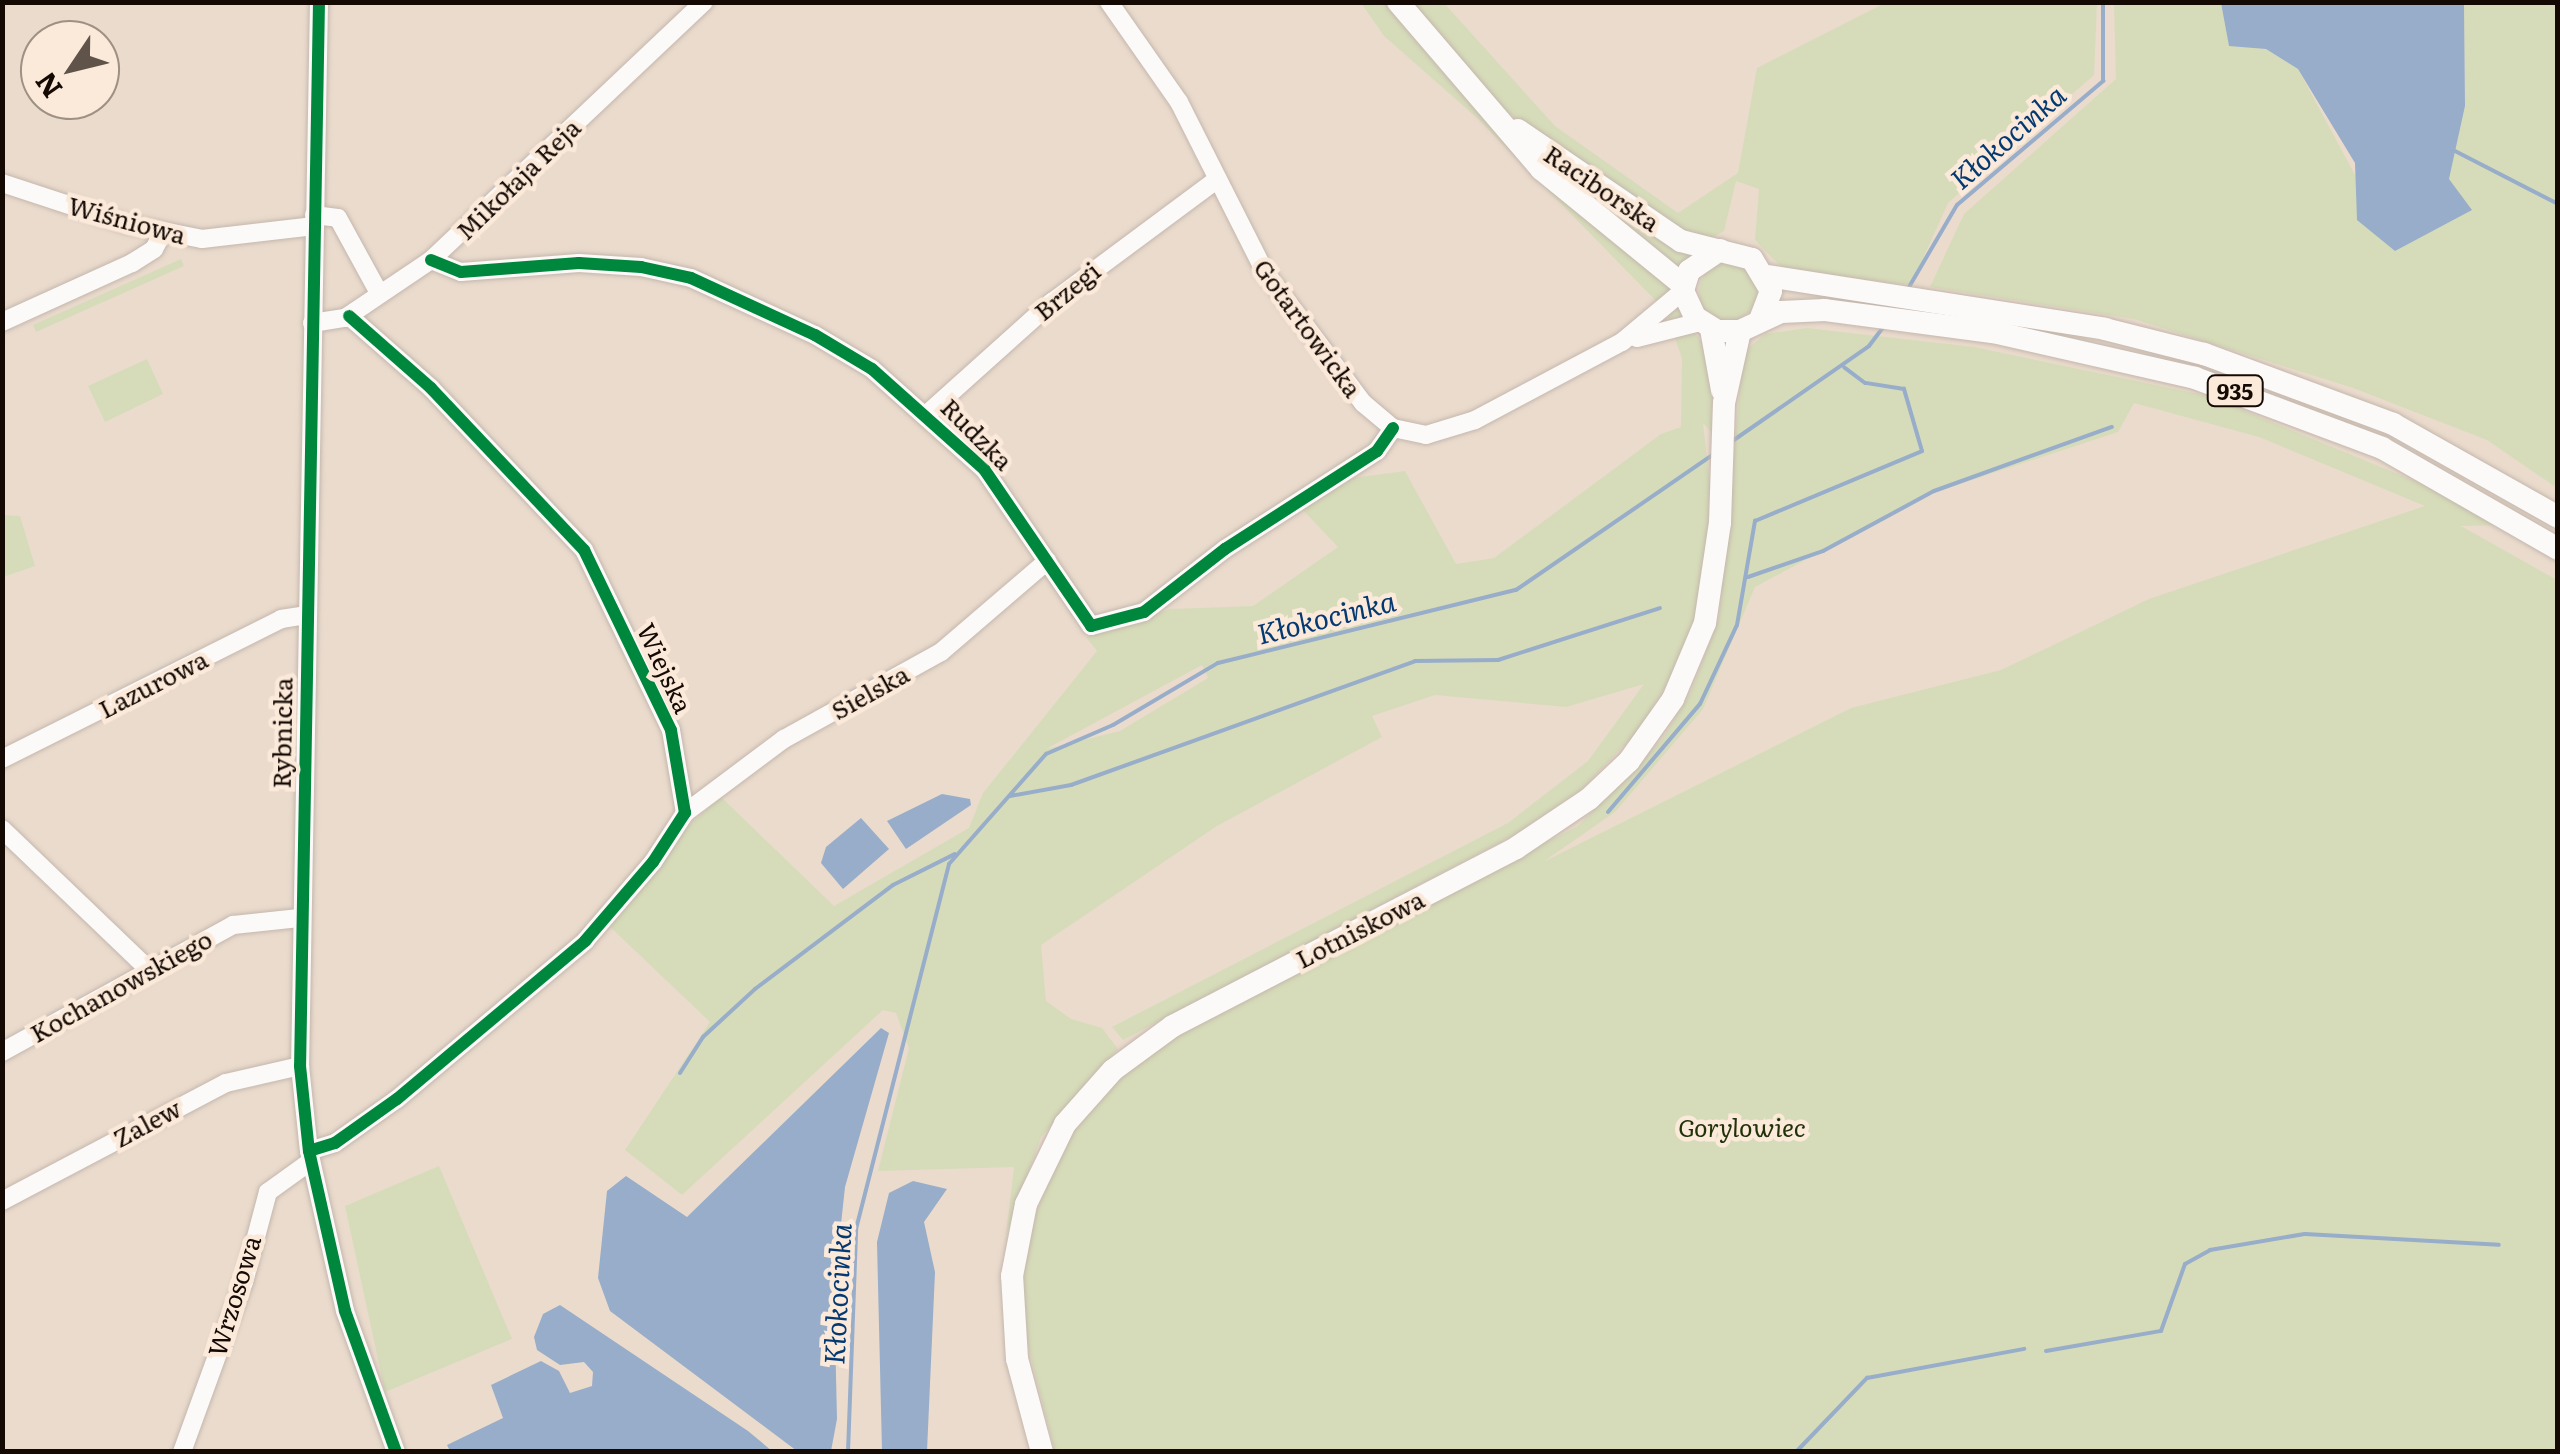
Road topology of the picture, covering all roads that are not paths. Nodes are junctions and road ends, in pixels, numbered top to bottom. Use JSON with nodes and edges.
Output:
{"nodes":[{"id":1,"x":319,"y":2,"type":"edge"},
{"id":2,"x":704,"y":2,"type":"edge"},
{"id":3,"x":1109,"y":2,"type":"edge"},
{"id":4,"x":1398,"y":2,"type":"edge"},
{"id":5,"x":1491,"y":110,"type":"junction"},
{"id":6,"x":1216,"y":180,"type":"junction"},
{"id":7,"x":2,"y":183,"type":"edge"},
{"id":8,"x":314,"y":221,"type":"junction"},
{"id":9,"x":163,"y":232,"type":"junction"},
{"id":10,"x":1720,"y":250,"type":"junction"},
{"id":11,"x":431,"y":260,"type":"junction"},
{"id":12,"x":1768,"y":276,"type":"junction"},
{"id":13,"x":1683,"y":288,"type":"junction"},
{"id":14,"x":378,"y":292,"type":"junction"},
{"id":15,"x":349,"y":316,"type":"junction"},
{"id":16,"x":2,"y":322,"type":"edge"},
{"id":17,"x":312,"y":323,"type":"junction"},
{"id":18,"x":1706,"y":325,"type":"junction"},
{"id":19,"x":1750,"y":326,"type":"junction"},
{"id":20,"x":1622,"y":342,"type":"junction"},
{"id":21,"x":1724,"y":403,"type":"junction"},
{"id":22,"x":927,"y":414,"type":"junction"},
{"id":23,"x":1393,"y":428,"type":"junction"},
{"id":24,"x":2558,"y":518,"type":"edge"},
{"id":25,"x":2558,"y":549,"type":"edge"},
{"id":26,"x":1046,"y":561,"type":"junction"},
{"id":27,"x":306,"y":616,"type":"junction"},
{"id":28,"x":2,"y":759,"type":"edge"},
{"id":29,"x":685,"y":813,"type":"junction"},
{"id":30,"x":2,"y":829,"type":"edge"},
{"id":31,"x":300,"y":918,"type":"junction"},
{"id":32,"x":147,"y":968,"type":"junction"},
{"id":33,"x":2,"y":1052,"type":"edge"},
{"id":34,"x":300,"y":1066,"type":"junction"},
{"id":35,"x":310,"y":1156,"type":"junction"},
{"id":36,"x":2,"y":1201,"type":"edge"},
{"id":37,"x":182,"y":1452,"type":"edge"},
{"id":38,"x":396,"y":1452,"type":"edge"},
{"id":39,"x":1042,"y":1452,"type":"edge"}],
"edges":[{"from":1,"to":8,"type":"street","name":"Rybnicka"},
{"from":2,"to":11,"type":"street","name":"Mikołaja Reja"},
{"from":3,"to":6,"type":"street","name":"Gotartowicka"},
{"from":4,"to":5,"type":"main road","name":"Raciborska","number":"935"},
{"from":5,"to":10,"type":"main road","name":"Raciborska","number":"935"},
{"from":5,"to":13,"type":"main road","name":"Raciborska","number":"935"},
{"from":6,"to":22,"type":"street","name":"Brzegi"},
{"from":6,"to":23,"type":"street","name":"Gotartowicka"},
{"from":7,"to":9,"type":"street","name":"Wiśniowa"},
{"from":8,"to":9,"type":"street","name":"Wiśniowa"},
{"from":8,"to":14,"type":"street"},
{"from":8,"to":17,"type":"street","name":"Rybnicka"},
{"from":9,"to":16,"type":"street"},
{"from":10,"to":12,"type":"main road","number":"935"},
{"from":10,"to":13,"type":"main road"},
{"from":11,"to":14,"type":"street","name":"Mikołaja Reja"},
{"from":11,"to":22,"type":"street","name":"Rudzka"},
{"from":12,"to":19,"type":"main road"},
{"from":12,"to":24,"type":"main road","number":"935"},
{"from":13,"to":18,"type":"main road","number":"935"},
{"from":13,"to":20,"type":"street"},
{"from":14,"to":15,"type":"street","name":"Mikołaja Reja"},
{"from":15,"to":17,"type":"street","name":"Mikołaja Reja"},
{"from":15,"to":29,"type":"street","name":"Wiejska"},
{"from":17,"to":27,"type":"street","name":"Rybnicka"},
{"from":18,"to":19,"type":"main road","number":"935"},
{"from":18,"to":20,"type":"street"},
{"from":18,"to":21,"type":"main road","name":"Lotniskowa"},
{"from":19,"to":21,"type":"main road","name":"Lotniskowa"},
{"from":19,"to":25,"type":"main road","number":"935"},
{"from":20,"to":23,"type":"street"},
{"from":21,"to":39,"type":"main road","name":"Lotniskowa"},
{"from":22,"to":26,"type":"street","name":"Rudzka"},
{"from":23,"to":26,"type":"street","name":"Rudzka"},
{"from":26,"to":29,"type":"street","name":"Sielska"},
{"from":27,"to":28,"type":"street","name":"Lazurowa"},
{"from":27,"to":31,"type":"street","name":"Rybnicka"},
{"from":29,"to":35,"type":"street"},
{"from":30,"to":32,"type":"street"},
{"from":31,"to":32,"type":"street","name":"Kochanowskiego"},
{"from":31,"to":34,"type":"street","name":"Rybnicka"},
{"from":32,"to":33,"type":"street","name":"Kochanowskiego"},
{"from":34,"to":35,"type":"street","name":"Rybnicka"},
{"from":34,"to":36,"type":"street","name":"Zalew"},
{"from":35,"to":37,"type":"street","name":"Wrzosowa"},
{"from":35,"to":38,"type":"street","name":"Rybnicka"}]}
